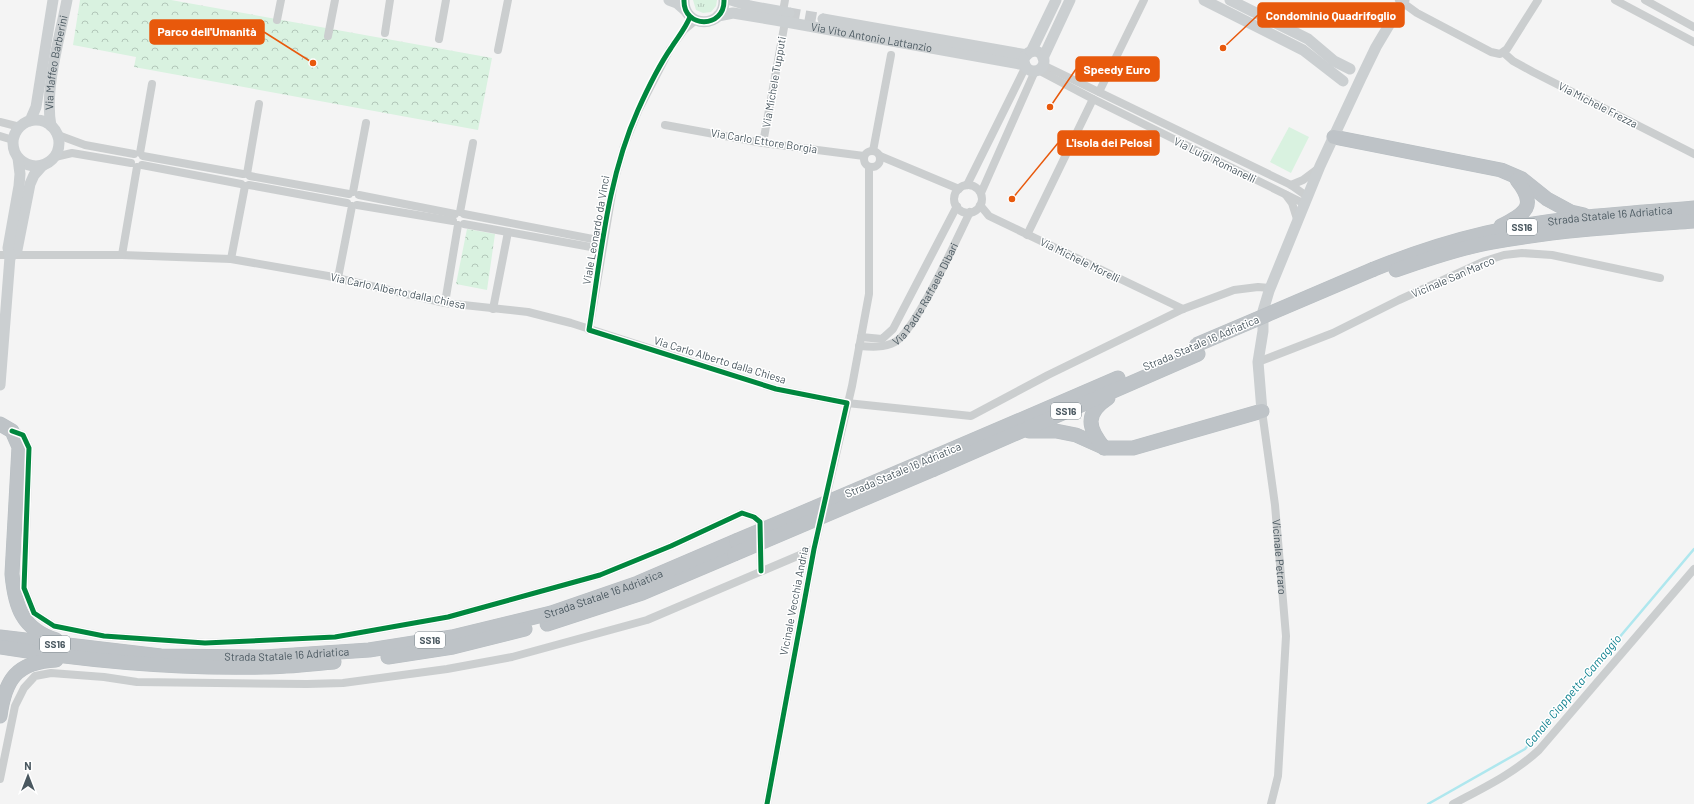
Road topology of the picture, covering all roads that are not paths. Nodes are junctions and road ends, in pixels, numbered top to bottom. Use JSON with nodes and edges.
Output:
{"nodes":[{"id":1,"x":53,"y":0,"type":"edge"},
{"id":2,"x":67,"y":0,"type":"edge"},
{"id":3,"x":280,"y":0,"type":"edge"},
{"id":4,"x":335,"y":0,"type":"edge"},
{"id":5,"x":390,"y":0,"type":"edge"},
{"id":6,"x":446,"y":0,"type":"edge"},
{"id":7,"x":508,"y":0,"type":"edge"},
{"id":8,"x":669,"y":0,"type":"edge"},
{"id":9,"x":724,"y":0,"type":"edge"},
{"id":10,"x":731,"y":0,"type":"edge"},
{"id":11,"x":785,"y":0,"type":"edge"},
{"id":12,"x":1056,"y":0,"type":"edge"},
{"id":13,"x":1070,"y":0,"type":"edge"},
{"id":14,"x":1144,"y":0,"type":"edge"},
{"id":15,"x":1204,"y":0,"type":"edge"},
{"id":16,"x":1230,"y":0,"type":"edge"},
{"id":17,"x":1538,"y":0,"type":"edge"},
{"id":18,"x":1615,"y":0,"type":"edge"},
{"id":19,"x":1645,"y":0,"type":"edge"},
{"id":20,"x":1403,"y":1,"type":"edge"},
{"id":21,"x":689,"y":12,"type":"edge"},
{"id":22,"x":718,"y":16,"type":"junction"},
{"id":23,"x":784,"y":17,"type":"junction"},
{"id":24,"x":823,"y":19,"type":"tunnel mouth"},
{"id":25,"x":277,"y":20,"type":"dead end"},
{"id":26,"x":1694,"y":27,"type":"edge"},
{"id":27,"x":385,"y":33,"type":"dead end"},
{"id":28,"x":328,"y":36,"type":"dead end"},
{"id":29,"x":439,"y":39,"type":"dead end"},
{"id":30,"x":1694,"y":42,"type":"edge"},
{"id":31,"x":1376,"y":47,"type":"junction"},
{"id":32,"x":498,"y":50,"type":"dead end"},
{"id":33,"x":1504,"y":53,"type":"junction"},
{"id":34,"x":891,"y":55,"type":"dead end"},
{"id":35,"x":1033,"y":63,"type":"junction"},
{"id":36,"x":1351,"y":69,"type":"junction"},
{"id":37,"x":1359,"y":82,"type":"junction"},
{"id":38,"x":1344,"y":83,"type":"junction"},
{"id":39,"x":152,"y":84,"type":"dead end"},
{"id":40,"x":1099,"y":92,"type":"junction"},
{"id":41,"x":1093,"y":99,"type":"junction"},
{"id":42,"x":259,"y":104,"type":"dead end"},
{"id":43,"x":1349,"y":105,"type":"junction"},
{"id":44,"x":30,"y":121,"type":"junction"},
{"id":45,"x":0,"y":122,"type":"edge"},
{"id":46,"x":366,"y":123,"type":"dead end"},
{"id":47,"x":665,"y":125,"type":"dead end"},
{"id":48,"x":20,"y":127,"type":"junction"},
{"id":49,"x":55,"y":130,"type":"junction"},
{"id":50,"x":0,"y":136,"type":"edge"},
{"id":51,"x":1334,"y":138,"type":"junction"},
{"id":52,"x":13,"y":140,"type":"junction"},
{"id":53,"x":763,"y":142,"type":"junction"},
{"id":54,"x":473,"y":143,"type":"dead end"},
{"id":55,"x":139,"y":154,"type":"junction"},
{"id":56,"x":1694,"y":154,"type":"edge"},
{"id":57,"x":864,"y":156,"type":"junction"},
{"id":58,"x":878,"y":156,"type":"junction"},
{"id":59,"x":55,"y":157,"type":"junction"},
{"id":60,"x":18,"y":158,"type":"junction"},
{"id":61,"x":137,"y":165,"type":"junction"},
{"id":62,"x":42,"y":166,"type":"junction"},
{"id":63,"x":869,"y":167,"type":"junction"},
{"id":64,"x":1319,"y":168,"type":"junction"},
{"id":65,"x":247,"y":175,"type":"junction"},
{"id":66,"x":1513,"y":175,"type":"junction"},
{"id":67,"x":245,"y":185,"type":"junction"},
{"id":68,"x":967,"y":185,"type":"junction"},
{"id":69,"x":1291,"y":185,"type":"junction"},
{"id":70,"x":957,"y":192,"type":"junction"},
{"id":71,"x":981,"y":193,"type":"junction"},
{"id":72,"x":353,"y":194,"type":"junction"},
{"id":73,"x":1286,"y":194,"type":"junction"},
{"id":74,"x":1307,"y":200,"type":"junction"},
{"id":75,"x":352,"y":205,"type":"junction"},
{"id":76,"x":980,"y":205,"type":"junction"},
{"id":77,"x":957,"y":206,"type":"junction"},
{"id":78,"x":1694,"y":208,"type":"edge"},
{"id":79,"x":970,"y":212,"type":"junction"},
{"id":80,"x":1677,"y":216,"type":"junction"},
{"id":81,"x":1595,"y":217,"type":"junction"},
{"id":82,"x":459,"y":218,"type":"junction"},
{"id":83,"x":1694,"y":221,"type":"edge"},
{"id":84,"x":1298,"y":222,"type":"junction"},
{"id":85,"x":508,"y":232,"type":"junction"},
{"id":86,"x":1488,"y":232,"type":"junction"},
{"id":87,"x":1027,"y":234,"type":"junction"},
{"id":88,"x":603,"y":245,"type":"junction"},
{"id":89,"x":122,"y":255,"type":"junction"},
{"id":90,"x":5,"y":256,"type":"edge"},
{"id":91,"x":231,"y":259,"type":"junction"},
{"id":92,"x":1375,"y":273,"type":"junction"},
{"id":93,"x":338,"y":278,"type":"junction"},
{"id":94,"x":1660,"y":278,"type":"dead end"},
{"id":95,"x":1270,"y":288,"type":"junction"},
{"id":96,"x":445,"y":303,"type":"junction"},
{"id":97,"x":493,"y":309,"type":"junction"},
{"id":98,"x":1183,"y":309,"type":"junction"},
{"id":99,"x":589,"y":330,"type":"junction"},
{"id":100,"x":861,"y":338,"type":"junction"},
{"id":101,"x":859,"y":346,"type":"junction"},
{"id":102,"x":1197,"y":349,"type":"junction"},
{"id":103,"x":1258,"y":362,"type":"junction"},
{"id":104,"x":1130,"y":384,"type":"junction"},
{"id":105,"x":0,"y":385,"type":"edge"},
{"id":106,"x":847,"y":402,"type":"junction"},
{"id":107,"x":1262,"y":411,"type":"junction"},
{"id":108,"x":6,"y":427,"type":"edge"},
{"id":109,"x":1019,"y":432,"type":"junction"},
{"id":110,"x":1105,"y":448,"type":"junction"},
{"id":111,"x":934,"y":463,"type":"junction"},
{"id":112,"x":735,"y":548,"type":"junction"},
{"id":113,"x":814,"y":548,"type":"junction"},
{"id":114,"x":1694,"y":569,"type":"edge"},
{"id":115,"x":761,"y":571,"type":"junction"},
{"id":116,"x":0,"y":637,"type":"edge"},
{"id":117,"x":76,"y":646,"type":"junction"},
{"id":118,"x":0,"y":647,"type":"edge"},
{"id":119,"x":91,"y":660,"type":"junction"},
{"id":120,"x":0,"y":716,"type":"edge"},
{"id":121,"x":0,"y":779,"type":"edge"},
{"id":122,"x":767,"y":804,"type":"edge"},
{"id":123,"x":1271,"y":804,"type":"edge"},
{"id":124,"x":1453,"y":804,"type":"edge"}],
"edges":[{"from":1,"to":44,"type":"street","name":"Via Maffeo Barberini"},
{"from":2,"to":49,"type":"street","name":"Via Maffeo Barberini"},
{"from":3,"to":25,"type":"street"},
{"from":4,"to":28,"type":"street"},
{"from":5,"to":27,"type":"street"},
{"from":6,"to":29,"type":"street"},
{"from":7,"to":32,"type":"street"},
{"from":8,"to":21,"type":"street"},
{"from":9,"to":22,"type":"street"},
{"from":10,"to":23,"type":"street","name":"Via Vito Antonio Lattanzio"},
{"from":11,"to":23,"type":"street","name":"Via Michele Tupputi"},
{"from":12,"to":35,"type":"street"},
{"from":13,"to":35,"type":"street"},
{"from":14,"to":40,"type":"street"},
{"from":15,"to":38,"type":"street"},
{"from":16,"to":36,"type":"street"},
{"from":17,"to":33,"type":"street"},
{"from":18,"to":30,"type":"street"},
{"from":19,"to":26,"type":"street"},
{"from":20,"to":31,"type":"street"},
{"from":20,"to":33,"type":"street"},
{"from":21,"to":22,"type":"street","name":"Via Vito Antonio Lattanzio"},
{"from":21,"to":88,"type":"street","name":"Viale Leonardo da Vinci"},
{"from":22,"to":23,"type":"street","name":"Via Vito Antonio Lattanzio"},
{"from":23,"to":35,"type":"street","name":"Via Vito Antonio Lattanzio"},
{"from":23,"to":53,"type":"street","name":"Via Michele Tupputi"},
{"from":24,"to":35,"type":"street","name":"Via Vito Antonio Lattanzio"},
{"from":31,"to":36,"type":"street"},
{"from":31,"to":37,"type":"street","name":"Vicinale Petraro"},
{"from":33,"to":56,"type":"street","name":"Via Michele Frezza"},
{"from":34,"to":58,"type":"street"},
{"from":35,"to":40,"type":"street","name":"Via Luigi Romanelli"},
{"from":35,"to":41,"type":"street","name":"Via Luigi Romanelli"},
{"from":35,"to":68,"type":"street"},
{"from":35,"to":71,"type":"street"},
{"from":36,"to":37,"type":"street"},
{"from":36,"to":38,"type":"street"},
{"from":37,"to":38,"type":"street"},
{"from":37,"to":43,"type":"street","name":"Vicinale Petraro"},
{"from":38,"to":43,"type":"street"},
{"from":39,"to":55,"type":"street"},
{"from":40,"to":69,"type":"street","name":"Via Luigi Romanelli"},
{"from":41,"to":73,"type":"street","name":"Via Luigi Romanelli"},
{"from":41,"to":87,"type":"street"},
{"from":42,"to":65,"type":"street"},
{"from":43,"to":51,"type":"street","name":"Vicinale Petraro"},
{"from":44,"to":48,"type":"street"},
{"from":44,"to":49,"type":"street"},
{"from":45,"to":48,"type":"street"},
{"from":46,"to":72,"type":"street"},
{"from":47,"to":53,"type":"street","name":"Via Carlo Ettore Borgia"},
{"from":48,"to":52,"type":"street"},
{"from":49,"to":55,"type":"street"},
{"from":49,"to":59,"type":"street"},
{"from":50,"to":52,"type":"street"},
{"from":51,"to":64,"type":"street","name":"Vicinale Petraro"},
{"from":51,"to":66,"type":"highway"},
{"from":52,"to":60,"type":"street"},
{"from":53,"to":57,"type":"street","name":"Via Carlo Ettore Borgia"},
{"from":54,"to":82,"type":"street"},
{"from":55,"to":61,"type":"street"},
{"from":55,"to":61,"type":"street"},
{"from":55,"to":65,"type":"street"},
{"from":57,"to":58,"type":"street"},
{"from":57,"to":63,"type":"street"},
{"from":58,"to":63,"type":"street"},
{"from":58,"to":70,"type":"street"},
{"from":59,"to":61,"type":"street"},
{"from":59,"to":62,"type":"street"},
{"from":60,"to":62,"type":"street"},
{"from":60,"to":90,"type":"street"},
{"from":61,"to":67,"type":"street"},
{"from":61,"to":89,"type":"street"},
{"from":62,"to":90,"type":"street"},
{"from":63,"to":100,"type":"street","name":"Vicinale Vecchia Andria"},
{"from":64,"to":69,"type":"street"},
{"from":64,"to":74,"type":"street","name":"Vicinale Petraro"},
{"from":65,"to":67,"type":"street"},
{"from":65,"to":72,"type":"street"},
{"from":66,"to":81,"type":"highway"},
{"from":66,"to":86,"type":"highway"},
{"from":67,"to":75,"type":"street"},
{"from":67,"to":91,"type":"street"},
{"from":68,"to":70,"type":"street"},
{"from":68,"to":71,"type":"street"},
{"from":69,"to":74,"type":"street","name":"Via Luigi Romanelli"},
{"from":70,"to":77,"type":"street"},
{"from":71,"to":76,"type":"street"},
{"from":72,"to":75,"type":"street"},
{"from":72,"to":75,"type":"street"},
{"from":72,"to":82,"type":"street"},
{"from":73,"to":74,"type":"street","name":"Via Luigi Romanelli"},
{"from":73,"to":84,"type":"street"},
{"from":74,"to":84,"type":"street","name":"Vicinale Petraro"},
{"from":75,"to":82,"type":"street"},
{"from":75,"to":93,"type":"street"},
{"from":76,"to":79,"type":"street"},
{"from":76,"to":87,"type":"street","name":"Via Michele Morelli"},
{"from":77,"to":79,"type":"street"},
{"from":77,"to":100,"type":"street","name":"Via Padre Raffaele Dibari"},
{"from":78,"to":80,"type":"highway","name":"Strada Statale 16 Adriatica","number":"SS16"},
{"from":79,"to":101,"type":"street","name":"Via Padre Raffaele Dibari"},
{"from":80,"to":81,"type":"highway","name":"Strada Statale 16 Adriatica","number":"SS16"},
{"from":80,"to":83,"type":"highway","name":"Strada Statale 16 Adriatica","number":"SS16"},
{"from":80,"to":92,"type":"highway","name":"Strada Statale 16 Adriatica","number":"SS16"},
{"from":81,"to":86,"type":"highway","name":"Strada Statale 16 Adriatica","number":"SS16"},
{"from":82,"to":85,"type":"street"},
{"from":82,"to":88,"type":"street"},
{"from":82,"to":96,"type":"street"},
{"from":84,"to":95,"type":"street","name":"Vicinale Petraro"},
{"from":85,"to":88,"type":"street"},
{"from":85,"to":97,"type":"street"},
{"from":86,"to":92,"type":"highway","name":"Strada Statale 16 Adriatica","number":"SS16"},
{"from":87,"to":98,"type":"street","name":"Via Michele Morelli"},
{"from":88,"to":99,"type":"street","name":"Viale Leonardo da Vinci"},
{"from":89,"to":90,"type":"street","name":"Via Carlo Alberto dalla Chiesa"},
{"from":89,"to":91,"type":"street","name":"Via Carlo Alberto dalla Chiesa"},
{"from":90,"to":105,"type":"street"},
{"from":91,"to":93,"type":"street","name":"Via Carlo Alberto dalla Chiesa"},
{"from":92,"to":102,"type":"highway","name":"Strada Statale 16 Adriatica","number":"SS16","bridge":true},
{"from":93,"to":96,"type":"street","name":"Via Carlo Alberto dalla Chiesa"},
{"from":94,"to":103,"type":"street","name":"Vicinale San Marco"},
{"from":95,"to":98,"type":"street","name":"Via Carlo Alberto dalla Chiesa"},
{"from":95,"to":103,"type":"street","name":"Vicinale Petraro"},
{"from":96,"to":97,"type":"street","name":"Via Carlo Alberto dalla Chiesa"},
{"from":97,"to":99,"type":"street","name":"Via Carlo Alberto dalla Chiesa"},
{"from":98,"to":106,"type":"street","name":"Via Carlo Alberto dalla Chiesa"},
{"from":99,"to":106,"type":"street","name":"Via Carlo Alberto dalla Chiesa"},
{"from":100,"to":101,"type":"street","name":"Vicinale Vecchia Andria"},
{"from":101,"to":106,"type":"street","name":"Vicinale Vecchia Andria"},
{"from":102,"to":104,"type":"highway","name":"Strada Statale 16 Adriatica","number":"SS16"},
{"from":102,"to":111,"type":"highway","name":"Strada Statale 16 Adriatica","number":"SS16"},
{"from":103,"to":107,"type":"street","name":"Vicinale Petraro"},
{"from":104,"to":109,"type":"highway","name":"Strada Statale 16 Adriatica","number":"SS16"},
{"from":104,"to":110,"type":"highway"},
{"from":106,"to":113,"type":"street","name":"Vicinale Vecchia Andria"},
{"from":107,"to":110,"type":"highway"},
{"from":107,"to":123,"type":"street","name":"Vicinale Petraro"},
{"from":108,"to":115,"type":"street"},
{"from":108,"to":117,"type":"highway"},
{"from":109,"to":110,"type":"highway"},
{"from":109,"to":111,"type":"highway","name":"Strada Statale 16 Adriatica","number":"SS16"},
{"from":111,"to":112,"type":"highway","name":"Strada Statale 16 Adriatica","number":"SS16","bridge":true},
{"from":112,"to":117,"type":"highway","name":"Strada Statale 16 Adriatica","number":"SS16"},
{"from":112,"to":119,"type":"highway","name":"Strada Statale 16 Adriatica","number":"SS16"},
{"from":113,"to":115,"type":"street"},
{"from":113,"to":122,"type":"street","name":"Vicinale Vecchia Andria"},
{"from":114,"to":124,"type":"street"},
{"from":115,"to":121,"type":"street"},
{"from":116,"to":117,"type":"highway","name":"Strada Statale 16 Adriatica","number":"SS16"},
{"from":118,"to":119,"type":"highway","name":"Strada Statale 16 Adriatica","number":"SS16"},
{"from":119,"to":120,"type":"highway"}]}
